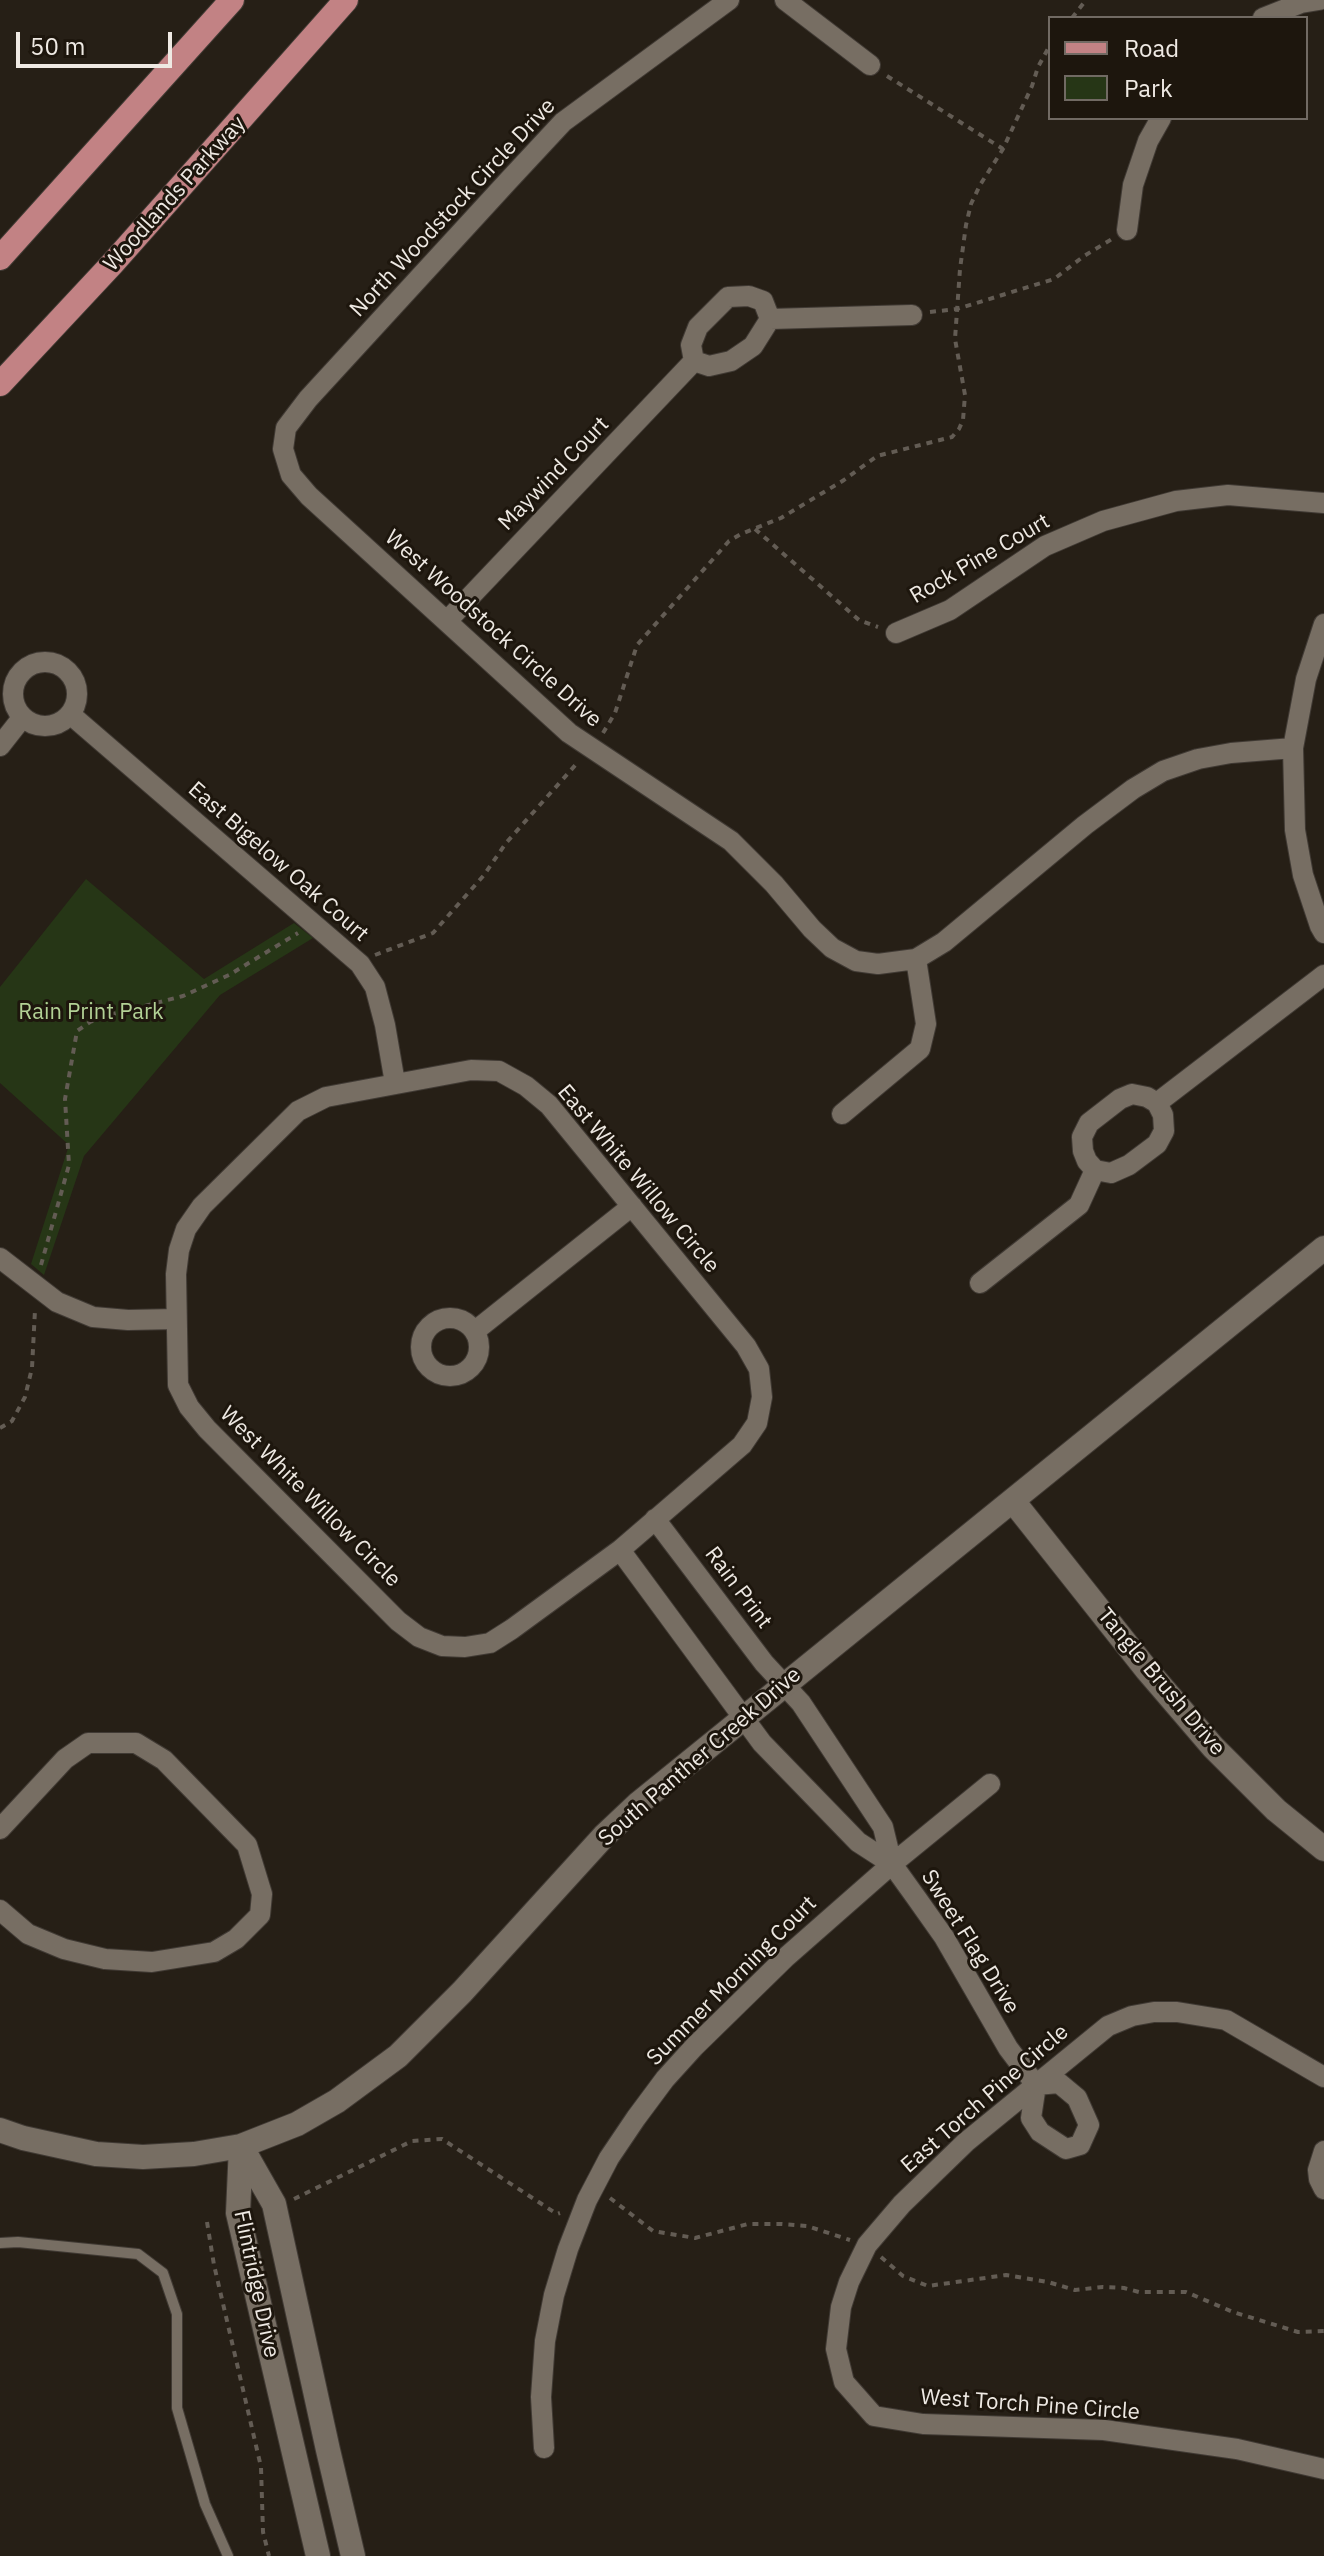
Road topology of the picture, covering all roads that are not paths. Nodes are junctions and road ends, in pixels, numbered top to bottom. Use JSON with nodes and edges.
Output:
{"nodes":[{"id":1,"x":232,"y":0,"type":"edge"},
{"id":2,"x":346,"y":0,"type":"edge"},
{"id":3,"x":729,"y":0,"type":"edge"},
{"id":4,"x":785,"y":0,"type":"edge"},
{"id":5,"x":1319,"y":0,"type":"edge"},
{"id":6,"x":1268,"y":16,"type":"edge"},
{"id":7,"x":870,"y":65,"type":"road end"},
{"id":8,"x":1160,"y":120,"type":"edge"},
{"id":9,"x":1127,"y":230,"type":"road end"},
{"id":10,"x":0,"y":258,"type":"edge"},
{"id":11,"x":912,"y":315,"type":"road end"},
{"id":12,"x":770,"y":319,"type":"junction"},
{"id":13,"x":694,"y":361,"type":"junction"},
{"id":14,"x":0,"y":384,"type":"edge"},
{"id":15,"x":283,"y":449,"type":"joint"},
{"id":16,"x":1324,"y":503,"type":"edge"},
{"id":17,"x":447,"y":621,"type":"junction"},
{"id":18,"x":1324,"y":624,"type":"edge"},
{"id":19,"x":896,"y":633,"type":"road end"},
{"id":20,"x":70,"y":714,"type":"junction"},
{"id":21,"x":22,"y":718,"type":"junction"},
{"id":22,"x":0,"y":746,"type":"edge"},
{"id":23,"x":1293,"y":748,"type":"junction"},
{"id":24,"x":1324,"y":933,"type":"edge"},
{"id":25,"x":916,"y":959,"type":"junction"},
{"id":26,"x":1324,"y":975,"type":"edge"},
{"id":27,"x":395,"y":1083,"type":"junction"},
{"id":28,"x":1157,"y":1103,"type":"junction"},
{"id":29,"x":842,"y":1114,"type":"dead end"},
{"id":30,"x":1095,"y":1170,"type":"junction"},
{"id":31,"x":237,"y":1171,"type":"joint"},
{"id":32,"x":632,"y":1206,"type":"junction"},
{"id":33,"x":1324,"y":1248,"type":"edge"},
{"id":34,"x":0,"y":1258,"type":"edge"},
{"id":35,"x":980,"y":1283,"type":"dead end"},
{"id":36,"x":176,"y":1319,"type":"junction"},
{"id":37,"x":475,"y":1331,"type":"dead end"},
{"id":38,"x":1013,"y":1501,"type":"junction"},
{"id":39,"x":655,"y":1519,"type":"junction"},
{"id":40,"x":620,"y":1550,"type":"junction"},
{"id":41,"x":784,"y":1684,"type":"junction"},
{"id":42,"x":744,"y":1716,"type":"junction"},
{"id":43,"x":990,"y":1784,"type":"dead end"},
{"id":44,"x":0,"y":1829,"type":"edge"},
{"id":45,"x":1324,"y":1849,"type":"edge"},
{"id":46,"x":892,"y":1864,"type":"junction"},
{"id":47,"x":0,"y":1910,"type":"edge"},
{"id":48,"x":1324,"y":2077,"type":"edge"},
{"id":49,"x":1036,"y":2085,"type":"junction"},
{"id":50,"x":0,"y":2130,"type":"edge"},
{"id":51,"x":241,"y":2146,"type":"junction"},
{"id":52,"x":1324,"y":2151,"type":"edge"},
{"id":53,"x":1324,"y":2189,"type":"edge"},
{"id":54,"x":0,"y":2243,"type":"edge"},
{"id":55,"x":874,"y":2416,"type":"joint"},
{"id":56,"x":544,"y":2448,"type":"dead end"},
{"id":57,"x":1324,"y":2469,"type":"edge"},
{"id":58,"x":228,"y":2556,"type":"edge"},
{"id":59,"x":318,"y":2556,"type":"edge"},
{"id":60,"x":353,"y":2556,"type":"edge"}],
"edges":[{"from":1,"to":10,"type":"main road"},
{"from":2,"to":14,"type":"main road","name":"Woodlands Parkway"},
{"from":3,"to":15,"type":"street","name":"North Woodstock Circle Drive"},
{"from":4,"to":7,"type":"street"},
{"from":5,"to":6,"type":"street"},
{"from":8,"to":9,"type":"street"},
{"from":11,"to":12,"type":"street"},
{"from":12,"to":13,"type":"street"},
{"from":12,"to":13,"type":"street"},
{"from":13,"to":17,"type":"street","name":"Maywind Court"},
{"from":15,"to":17,"type":"street","name":"West Woodstock Circle Drive"},
{"from":16,"to":19,"type":"street","name":"Rock Pine Court"},
{"from":17,"to":25,"type":"street","name":"West Woodstock Circle Drive"},
{"from":18,"to":23,"type":"street"},
{"from":20,"to":21,"type":"street"},
{"from":20,"to":21,"type":"street"},
{"from":20,"to":27,"type":"street","name":"East Bigelow Oak Court"},
{"from":21,"to":22,"type":"street"},
{"from":23,"to":24,"type":"street"},
{"from":23,"to":25,"type":"street","name":"West Woodstock Circle Drive"},
{"from":25,"to":29,"type":"street"},
{"from":26,"to":28,"type":"street"},
{"from":27,"to":31,"type":"street","name":"East White Willow Circle"},
{"from":27,"to":32,"type":"street","name":"East White Willow Circle"},
{"from":28,"to":30,"type":"street"},
{"from":28,"to":30,"type":"street"},
{"from":30,"to":35,"type":"street"},
{"from":31,"to":36,"type":"street","name":"West White Willow Circle"},
{"from":32,"to":37,"type":"street"},
{"from":32,"to":39,"type":"street","name":"East White Willow Circle"},
{"from":33,"to":38,"type":"street","name":"South Panther Creek Drive"},
{"from":34,"to":36,"type":"street"},
{"from":36,"to":40,"type":"street","name":"West White Willow Circle"},
{"from":38,"to":41,"type":"street","name":"South Panther Creek Drive"},
{"from":38,"to":45,"type":"street","name":"Tangle Brush Drive"},
{"from":39,"to":40,"type":"street","name":"East White Willow Circle"},
{"from":39,"to":41,"type":"street","name":"Rain Print"},
{"from":40,"to":42,"type":"street"},
{"from":41,"to":42,"type":"street","name":"South Panther Creek Drive"},
{"from":41,"to":46,"type":"street","name":"Sweet Flag Drive"},
{"from":42,"to":46,"type":"street","name":"Sweet Flag Drive"},
{"from":42,"to":51,"type":"street","name":"South Panther Creek Drive"},
{"from":43,"to":46,"type":"street","name":"Summer Morning Court"},
{"from":44,"to":47,"type":"street"},
{"from":46,"to":49,"type":"street","name":"Sweet Flag Drive"},
{"from":46,"to":56,"type":"street","name":"Summer Morning Court"},
{"from":48,"to":49,"type":"street","name":"East Torch Pine Circle"},
{"from":49,"to":55,"type":"street","name":"East Torch Pine Circle"},
{"from":50,"to":51,"type":"street","name":"South Panther Creek Drive"},
{"from":51,"to":59,"type":"street","name":"Flintridge Drive"},
{"from":51,"to":60,"type":"street","name":"Flintridge Drive"},
{"from":52,"to":53,"type":"street"},
{"from":54,"to":58,"type":"lane"},
{"from":55,"to":57,"type":"street","name":"West Torch Pine Circle"}]}
